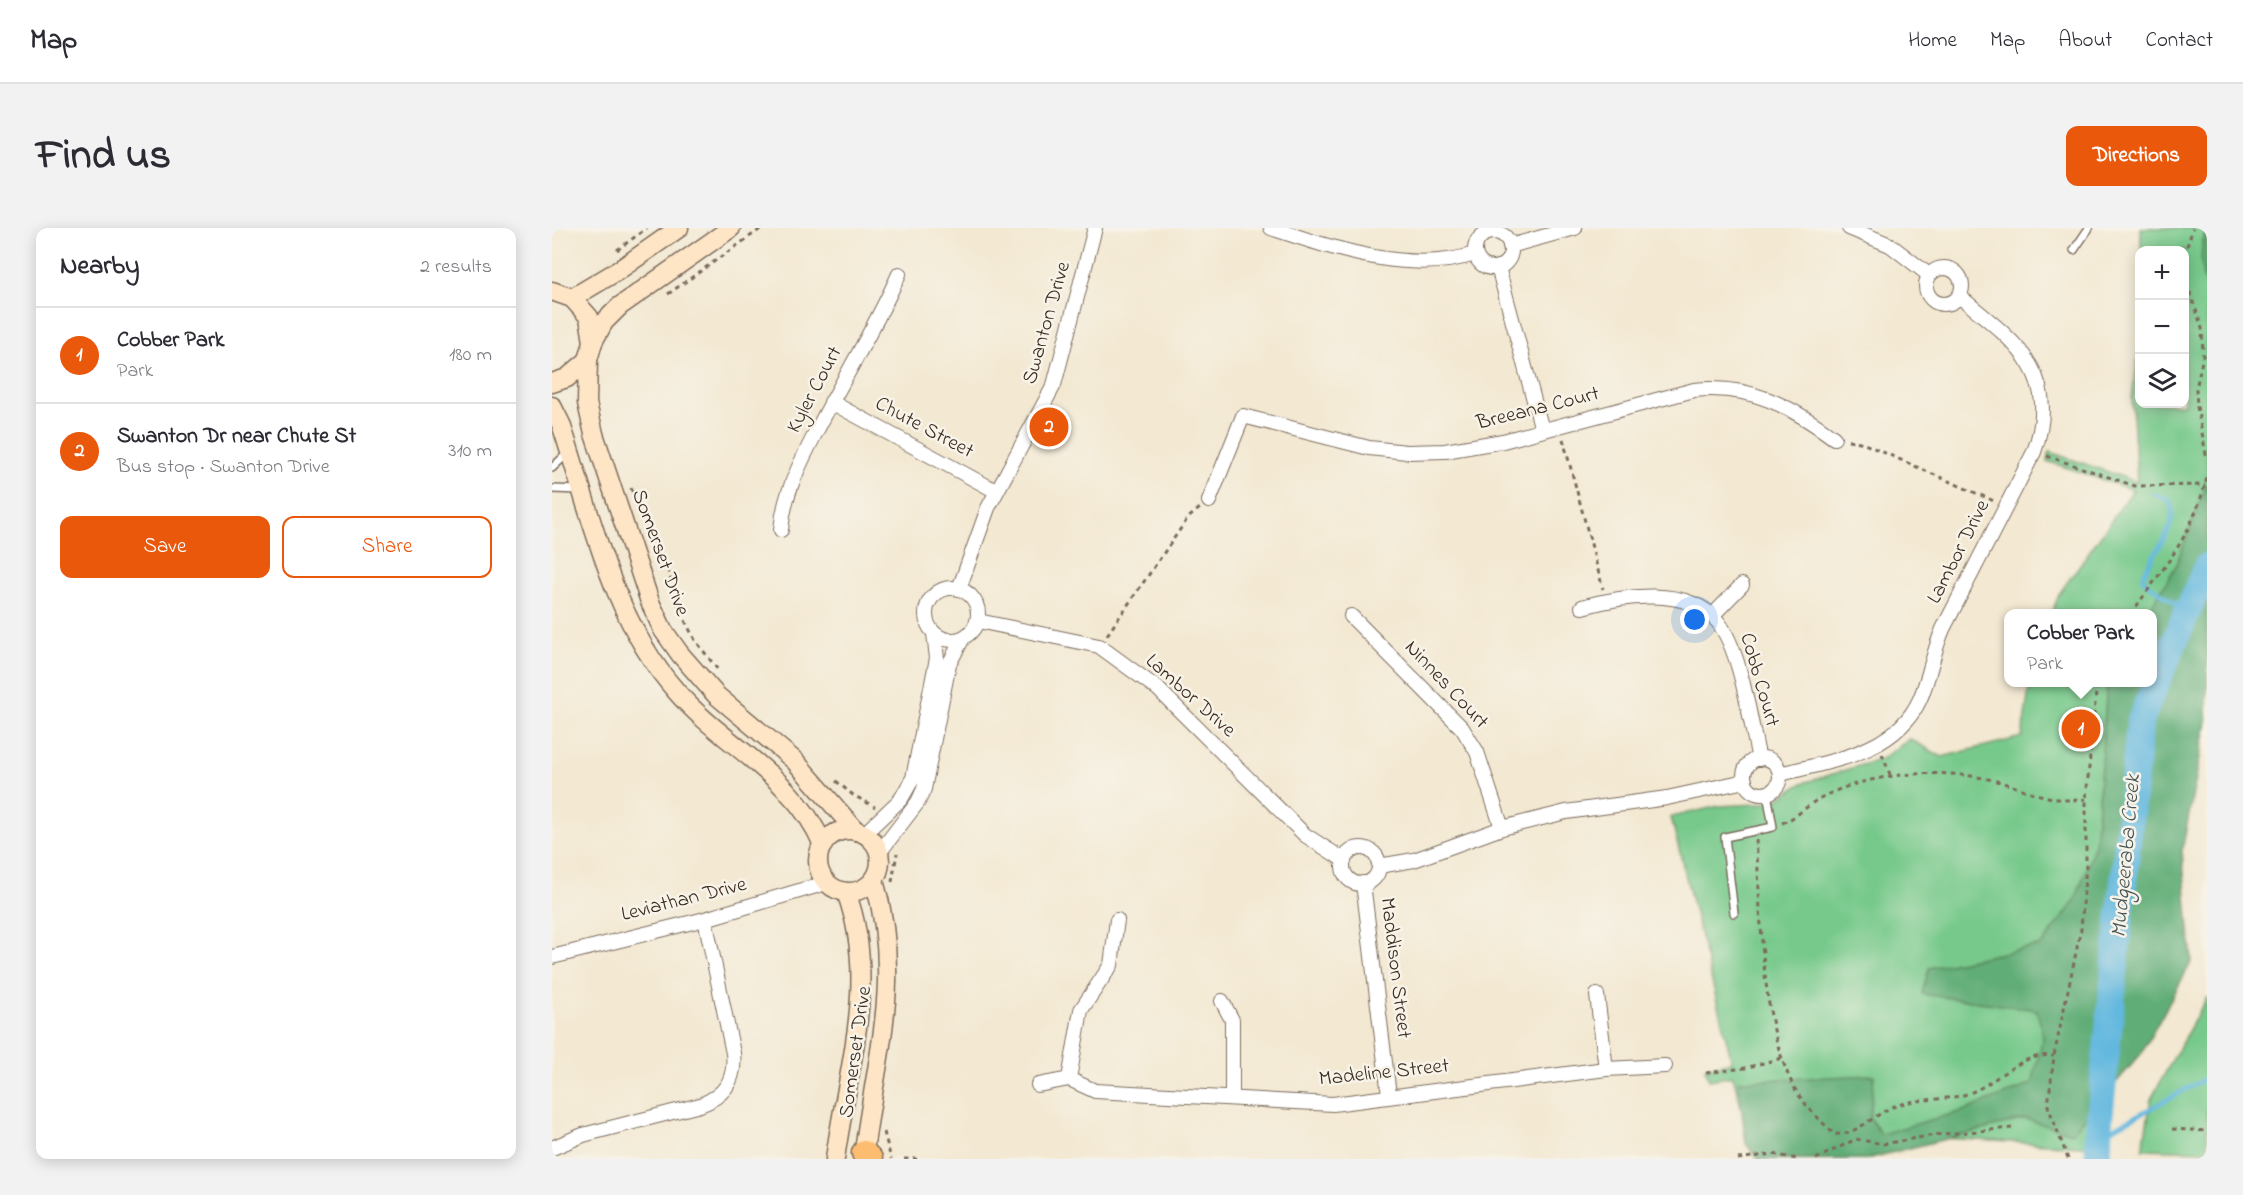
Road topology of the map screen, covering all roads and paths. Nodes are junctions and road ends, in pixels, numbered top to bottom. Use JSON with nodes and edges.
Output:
{"nodes":[{"id":1,"x":647,"y":228,"type":"edge"},
{"id":2,"x":679,"y":228,"type":"edge"},
{"id":3,"x":731,"y":228,"type":"edge"},
{"id":4,"x":762,"y":228,"type":"edge"},
{"id":5,"x":1095,"y":228,"type":"edge"},
{"id":6,"x":1271,"y":228,"type":"edge"},
{"id":7,"x":1575,"y":228,"type":"edge"},
{"id":8,"x":1849,"y":228,"type":"edge"},
{"id":9,"x":2089,"y":228,"type":"edge"},
{"id":10,"x":2193,"y":228,"type":"edge"},
{"id":11,"x":1510,"y":246,"type":"junction"},
{"id":12,"x":2187,"y":246,"type":"edge"},
{"id":13,"x":2074,"y":250,"type":"dead end"},
{"id":14,"x":1475,"y":255,"type":"junction"},
{"id":15,"x":612,"y":256,"type":"dead end"},
{"id":16,"x":1498,"y":267,"type":"junction"},
{"id":17,"x":899,"y":274,"type":"dead end"},
{"id":18,"x":1929,"y":275,"type":"junction"},
{"id":19,"x":2189,"y":290,"type":"edge"},
{"id":20,"x":552,"y":291,"type":"edge"},
{"id":21,"x":667,"y":295,"type":"dead end"},
{"id":22,"x":1959,"y":296,"type":"junction"},
{"id":23,"x":572,"y":298,"type":"junction"},
{"id":24,"x":593,"y":342,"type":"junction"},
{"id":25,"x":588,"y":360,"type":"junction"},
{"id":26,"x":552,"y":383,"type":"edge"},
{"id":27,"x":831,"y":402,"type":"junction"},
{"id":28,"x":552,"y":406,"type":"edge"},
{"id":29,"x":1560,"y":425,"type":"junction"},
{"id":30,"x":1542,"y":430,"type":"junction"},
{"id":31,"x":1834,"y":438,"type":"joint"},
{"id":32,"x":570,"y":450,"type":"junction"},
{"id":33,"x":2034,"y":452,"type":"junction"},
{"id":34,"x":2207,"y":459,"type":"edge"},
{"id":35,"x":552,"y":468,"type":"edge"},
{"id":36,"x":2207,"y":477,"type":"edge"},
{"id":37,"x":628,"y":481,"type":"dead end"},
{"id":38,"x":2205,"y":485,"type":"junction"},
{"id":39,"x":552,"y":489,"type":"edge"},
{"id":40,"x":583,"y":490,"type":"junction"},
{"id":41,"x":996,"y":491,"type":"junction"},
{"id":42,"x":1209,"y":501,"type":"joint"},
{"id":43,"x":2006,"y":506,"type":"junction"},
{"id":44,"x":781,"y":530,"type":"dead end"},
{"id":45,"x":1742,"y":585,"type":"dead end"},
{"id":46,"x":959,"y":589,"type":"junction"},
{"id":47,"x":1602,"y":601,"type":"junction"},
{"id":48,"x":1582,"y":607,"type":"dead end"},
{"id":49,"x":2135,"y":609,"type":"edge"},
{"id":50,"x":1352,"y":616,"type":"dead end"},
{"id":51,"x":1712,"y":616,"type":"junction"},
{"id":52,"x":978,"y":621,"type":"junction"},
{"id":53,"x":934,"y":634,"type":"junction"},
{"id":54,"x":963,"y":638,"type":"junction"},
{"id":55,"x":1099,"y":646,"type":"junction"},
{"id":56,"x":723,"y":677,"type":"dead end"},
{"id":57,"x":2097,"y":687,"type":"edge"},
{"id":58,"x":1876,"y":745,"type":"junction"},
{"id":59,"x":1759,"y":759,"type":"junction"},
{"id":60,"x":1780,"y":774,"type":"junction"},
{"id":61,"x":1891,"y":777,"type":"junction"},
{"id":62,"x":834,"y":779,"type":"dead end"},
{"id":63,"x":1745,"y":781,"type":"junction"},
{"id":64,"x":1767,"y":793,"type":"junction"},
{"id":65,"x":2086,"y":799,"type":"junction"},
{"id":66,"x":885,"y":817,"type":"junction"},
{"id":67,"x":1773,"y":827,"type":"junction"},
{"id":68,"x":1502,"y":828,"type":"junction"},
{"id":69,"x":895,"y":830,"type":"junction"},
{"id":70,"x":1756,"y":831,"type":"junction"},
{"id":71,"x":860,"y":833,"type":"junction"},
{"id":72,"x":823,"y":845,"type":"junction"},
{"id":73,"x":879,"y":853,"type":"junction"},
{"id":74,"x":1344,"y":860,"type":"junction"},
{"id":75,"x":1378,"y":866,"type":"junction"},
{"id":76,"x":826,"y":883,"type":"junction"},
{"id":77,"x":882,"y":883,"type":"junction"},
{"id":78,"x":1363,"y":883,"type":"junction"},
{"id":79,"x":846,"y":892,"type":"junction"},
{"id":80,"x":1734,"y":913,"type":"dead end"},
{"id":81,"x":705,"y":919,"type":"junction"},
{"id":82,"x":1117,"y":920,"type":"dead end"},
{"id":83,"x":552,"y":957,"type":"edge"},
{"id":84,"x":1597,"y":995,"type":"dead end"},
{"id":85,"x":1222,"y":1000,"type":"dead end"},
{"id":86,"x":2054,"y":1056,"type":"junction"},
{"id":87,"x":1782,"y":1058,"type":"junction"},
{"id":88,"x":1665,"y":1066,"type":"dead end"},
{"id":89,"x":1606,"y":1069,"type":"junction"},
{"id":90,"x":1706,"y":1073,"type":"dead end"},
{"id":91,"x":1069,"y":1078,"type":"junction"},
{"id":92,"x":1038,"y":1085,"type":"dead end"},
{"id":93,"x":1389,"y":1095,"type":"junction"},
{"id":94,"x":1232,"y":1096,"type":"junction"},
{"id":95,"x":2012,"y":1128,"type":"dead end"},
{"id":96,"x":2172,"y":1129,"type":"dead end"},
{"id":97,"x":883,"y":1130,"type":"dead end"},
{"id":98,"x":2207,"y":1131,"type":"edge"},
{"id":99,"x":552,"y":1148,"type":"edge"},
{"id":100,"x":866,"y":1157,"type":"edge"},
{"id":101,"x":835,"y":1159,"type":"edge"},
{"id":102,"x":891,"y":1159,"type":"edge"},
{"id":103,"x":904,"y":1159,"type":"edge"},
{"id":104,"x":917,"y":1159,"type":"edge"},
{"id":105,"x":1738,"y":1159,"type":"edge"},
{"id":106,"x":1797,"y":1159,"type":"edge"},
{"id":107,"x":1816,"y":1159,"type":"edge"},
{"id":108,"x":2068,"y":1159,"type":"edge"}],
"edges":[{"from":1,"to":15,"type":"path"},
{"from":2,"to":23,"type":"main road"},
{"from":3,"to":24,"type":"main road","name":"Somerset Drive"},
{"from":4,"to":21,"type":"path"},
{"from":5,"to":41,"type":"street","name":"Swanton Drive"},
{"from":6,"to":14,"type":"street"},
{"from":7,"to":11,"type":"street"},
{"from":8,"to":18,"type":"street"},
{"from":9,"to":13,"type":"lane"},
{"from":10,"to":12,"type":"path"},
{"from":11,"to":14,"type":"street"},
{"from":11,"to":16,"type":"street"},
{"from":14,"to":16,"type":"street"},
{"from":16,"to":30,"type":"street"},
{"from":17,"to":27,"type":"street","name":"Kyler Court"},
{"from":18,"to":22,"type":"street"},
{"from":18,"to":22,"type":"street"},
{"from":19,"to":34,"type":"path"},
{"from":20,"to":23,"type":"main road"},
{"from":22,"to":33,"type":"street","name":"Lambor Drive"},
{"from":23,"to":24,"type":"main road","name":"Somerset Drive"},
{"from":24,"to":25,"type":"main road","name":"Somerset Drive"},
{"from":25,"to":26,"type":"main road"},
{"from":25,"to":71,"type":"main road","name":"Somerset Drive"},
{"from":27,"to":41,"type":"street","name":"Chute Street"},
{"from":27,"to":44,"type":"street","name":"Kyler Court"},
{"from":28,"to":32,"type":"main road"},
{"from":29,"to":30,"type":"street","name":"Breeana Court"},
{"from":29,"to":31,"type":"street","name":"Breeana Court"},
{"from":29,"to":47,"type":"path"},
{"from":30,"to":42,"type":"street","name":"Breeana Court"},
{"from":31,"to":43,"type":"path"},
{"from":32,"to":35,"type":"lane"},
{"from":32,"to":40,"type":"main road"},
{"from":33,"to":38,"type":"path"},
{"from":33,"to":43,"type":"street","name":"Lambor Drive"},
{"from":36,"to":38,"type":"path"},
{"from":37,"to":56,"type":"path"},
{"from":38,"to":49,"type":"path"},
{"from":39,"to":40,"type":"lane"},
{"from":40,"to":72,"type":"main road"},
{"from":41,"to":46,"type":"street","name":"Swanton Drive"},
{"from":42,"to":55,"type":"path"},
{"from":43,"to":58,"type":"street","name":"Lambor Drive"},
{"from":45,"to":51,"type":"street","name":"Cobb Court"},
{"from":46,"to":52,"type":"street"},
{"from":46,"to":53,"type":"street"},
{"from":47,"to":48,"type":"street","name":"Cobb Court"},
{"from":47,"to":51,"type":"street","name":"Cobb Court"},
{"from":50,"to":68,"type":"street","name":"Ninnes Court"},
{"from":51,"to":59,"type":"street","name":"Cobb Court"},
{"from":52,"to":54,"type":"street"},
{"from":52,"to":55,"type":"street","name":"Lambor Drive"},
{"from":53,"to":54,"type":"street"},
{"from":53,"to":66,"type":"street"},
{"from":54,"to":69,"type":"street"},
{"from":55,"to":74,"type":"street","name":"Lambor Drive"},
{"from":57,"to":65,"type":"path"},
{"from":58,"to":60,"type":"street","name":"Lambor Drive"},
{"from":58,"to":61,"type":"path"},
{"from":59,"to":60,"type":"street"},
{"from":59,"to":63,"type":"street"},
{"from":60,"to":64,"type":"street"},
{"from":61,"to":65,"type":"path"},
{"from":61,"to":67,"type":"path"},
{"from":62,"to":66,"type":"path"},
{"from":63,"to":64,"type":"street"},
{"from":63,"to":68,"type":"street"},
{"from":64,"to":67,"type":"lane"},
{"from":65,"to":86,"type":"path"},
{"from":66,"to":71,"type":"street"},
{"from":67,"to":70,"type":"lane"},
{"from":68,"to":75,"type":"street"},
{"from":69,"to":73,"type":"street"},
{"from":69,"to":77,"type":"path"},
{"from":70,"to":80,"type":"lane"},
{"from":70,"to":87,"type":"path"},
{"from":71,"to":72,"type":"main road"},
{"from":71,"to":73,"type":"main road","name":"Somerset Drive"},
{"from":72,"to":76,"type":"main road"},
{"from":73,"to":77,"type":"main road","name":"Somerset Drive"},
{"from":74,"to":75,"type":"street"},
{"from":74,"to":78,"type":"street","name":"Lambor Drive"},
{"from":75,"to":78,"type":"street"},
{"from":76,"to":79,"type":"main road"},
{"from":76,"to":81,"type":"street","name":"Leviathan Drive"},
{"from":77,"to":79,"type":"main road"},
{"from":77,"to":100,"type":"main road","name":"Somerset Drive"},
{"from":78,"to":93,"type":"street","name":"Maddison Street"},
{"from":79,"to":101,"type":"main road","name":"Somerset Drive"},
{"from":81,"to":83,"type":"street","name":"Leviathan Drive"},
{"from":81,"to":99,"type":"street"},
{"from":82,"to":91,"type":"street"},
{"from":84,"to":89,"type":"street"},
{"from":85,"to":94,"type":"street"},
{"from":86,"to":87,"type":"path"},
{"from":86,"to":108,"type":"path"},
{"from":87,"to":90,"type":"path"},
{"from":88,"to":89,"type":"street","name":"Madeline Street"},
{"from":89,"to":93,"type":"street","name":"Madeline Street"},
{"from":91,"to":92,"type":"street"},
{"from":91,"to":94,"type":"street","name":"Madeline Street"},
{"from":93,"to":94,"type":"street","name":"Madeline Street"},
{"from":95,"to":107,"type":"path"},
{"from":96,"to":98,"type":"path"},
{"from":97,"to":102,"type":"path"},
{"from":103,"to":104,"type":"path"},
{"from":105,"to":106,"type":"path"}]}
